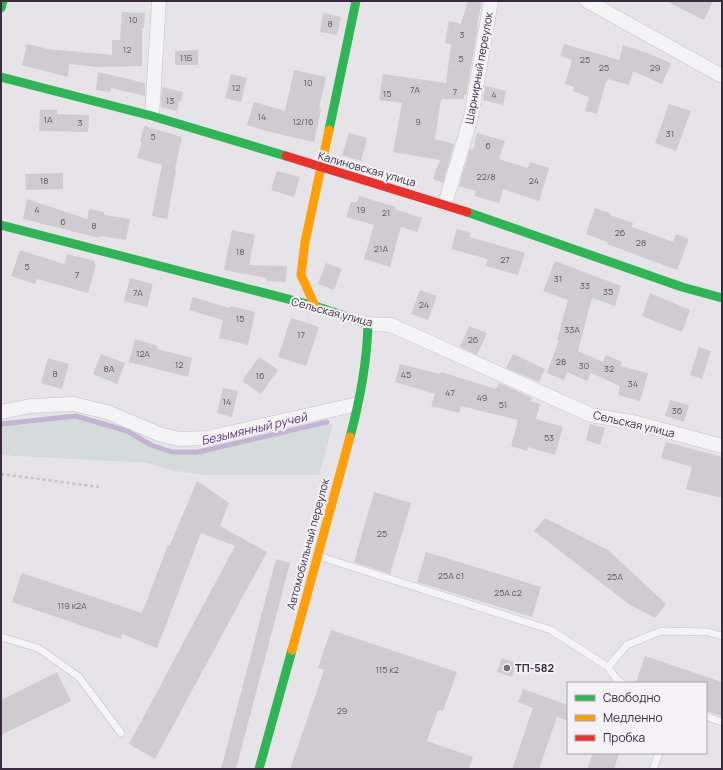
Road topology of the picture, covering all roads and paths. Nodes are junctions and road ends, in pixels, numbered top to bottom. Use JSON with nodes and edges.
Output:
{"nodes":[{"id":1,"x":3,"y":1,"type":"edge"},
{"id":2,"x":159,"y":1,"type":"edge"},
{"id":3,"x":356,"y":1,"type":"edge"},
{"id":4,"x":490,"y":1,"type":"edge"},
{"id":5,"x":587,"y":1,"type":"edge"},
{"id":6,"x":1,"y":8,"type":"edge"},
{"id":7,"x":722,"y":76,"type":"edge"},
{"id":8,"x":1,"y":77,"type":"edge"},
{"id":9,"x":152,"y":116,"type":"junction"},
{"id":10,"x":322,"y":168,"type":"junction"},
{"id":11,"x":445,"y":204,"type":"junction"},
{"id":12,"x":1,"y":225,"type":"edge"},
{"id":13,"x":722,"y":298,"type":"edge"},
{"id":14,"x":315,"y":306,"type":"junction"},
{"id":15,"x":368,"y":324,"type":"junction"},
{"id":16,"x":358,"y":404,"type":"junction"},
{"id":17,"x":1,"y":412,"type":"edge"},
{"id":18,"x":722,"y":446,"type":"edge"},
{"id":19,"x":1,"y":474,"type":"edge"},
{"id":20,"x":99,"y":487,"type":"dead end"},
{"id":21,"x":318,"y":556,"type":"junction"},
{"id":22,"x":722,"y":636,"type":"edge"},
{"id":23,"x":1,"y":637,"type":"edge"},
{"id":24,"x":608,"y":667,"type":"junction"},
{"id":25,"x":620,"y":682,"type":"edge"},
{"id":26,"x":707,"y":716,"type":"edge"},
{"id":27,"x":722,"y":722,"type":"edge"},
{"id":28,"x":120,"y":733,"type":"dead end"},
{"id":29,"x":659,"y":754,"type":"edge"},
{"id":30,"x":259,"y":769,"type":"edge"},
{"id":31,"x":653,"y":769,"type":"edge"}],
"edges":[{"from":1,"to":6,"type":"street"},
{"from":2,"to":9,"type":"street"},
{"from":3,"to":10,"type":"street"},
{"from":4,"to":11,"type":"street","name":"Шарнирный переулок"},
{"from":5,"to":7,"type":"street"},
{"from":8,"to":9,"type":"street","name":"Калиновская улица"},
{"from":9,"to":10,"type":"street","name":"Калиновская улица"},
{"from":10,"to":11,"type":"street","name":"Калиновская улица"},
{"from":10,"to":14,"type":"street"},
{"from":11,"to":13,"type":"street","name":"Калиновская улица"},
{"from":12,"to":14,"type":"street","name":"Сельская улица"},
{"from":14,"to":15,"type":"street","name":"Сельская улица"},
{"from":15,"to":16,"type":"street","name":"Автомобильный переулок"},
{"from":15,"to":18,"type":"street","name":"Сельская улица"},
{"from":16,"to":17,"type":"street"},
{"from":16,"to":21,"type":"street","name":"Автомобильный переулок"},
{"from":19,"to":20,"type":"path"},
{"from":21,"to":24,"type":"lane"},
{"from":21,"to":30,"type":"street","name":"Автомобильный переулок"},
{"from":22,"to":24,"type":"lane"},
{"from":23,"to":28,"type":"lane"},
{"from":24,"to":25,"type":"lane"},
{"from":26,"to":27,"type":"lane"},
{"from":29,"to":31,"type":"lane"}]}
